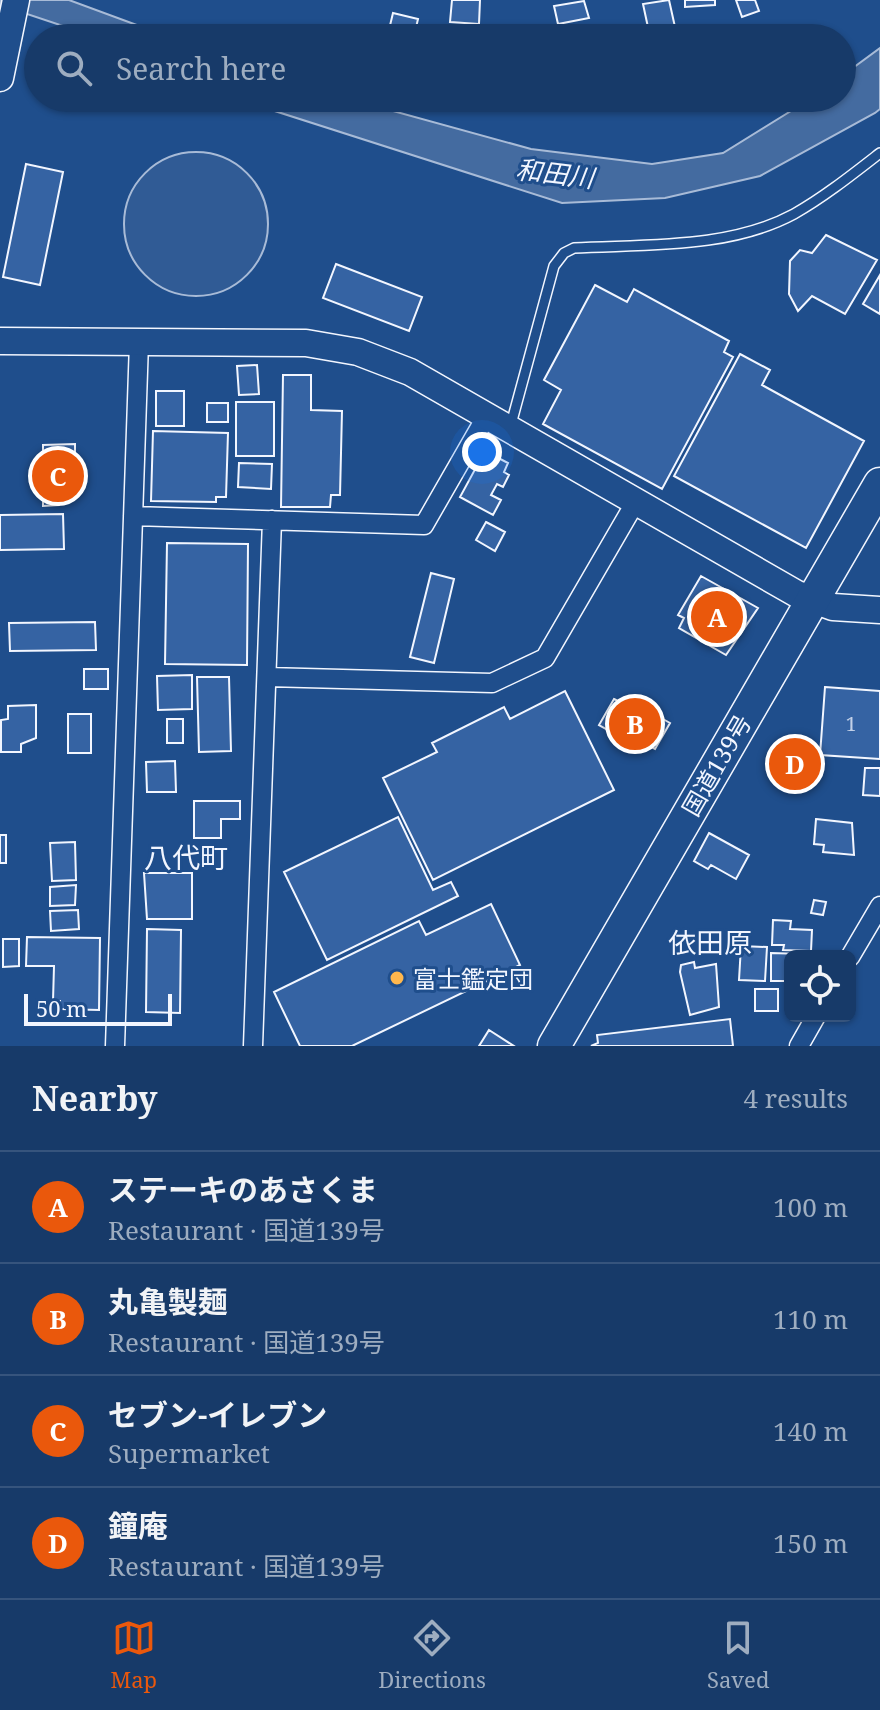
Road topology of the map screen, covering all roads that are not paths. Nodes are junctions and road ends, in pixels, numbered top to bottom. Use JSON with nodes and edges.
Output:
{"nodes":[{"id":1,"x":9,"y":21,"type":"edge"},
{"id":2,"x":0,"y":78,"type":"edge"},
{"id":3,"x":880,"y":153,"type":"edge"},
{"id":4,"x":0,"y":341,"type":"edge"},
{"id":5,"x":139,"y":342,"type":"junction"},
{"id":6,"x":486,"y":417,"type":"junction"},
{"id":7,"x":509,"y":431,"type":"junction"},
{"id":8,"x":880,"y":484,"type":"edge"},
{"id":9,"x":635,"y":503,"type":"junction"},
{"id":10,"x":133,"y":516,"type":"junction"},
{"id":11,"x":272,"y":520,"type":"junction"},
{"id":12,"x":812,"y":600,"type":"junction"},
{"id":13,"x":880,"y":610,"type":"edge"},
{"id":14,"x":267,"y":677,"type":"junction"},
{"id":15,"x":880,"y":906,"type":"edge"},
{"id":16,"x":854,"y":950,"type":"edge"},
{"id":17,"x":813,"y":1022,"type":"edge"},
{"id":18,"x":115,"y":1046,"type":"edge"},
{"id":19,"x":253,"y":1046,"type":"edge"},
{"id":20,"x":554,"y":1046,"type":"edge"},
{"id":21,"x":799,"y":1046,"type":"edge"}],
"edges":[{"from":1,"to":2,"type":"street"},
{"from":3,"to":7,"type":"lane"},
{"from":4,"to":5,"type":"street"},
{"from":5,"to":6,"type":"street"},
{"from":5,"to":10,"type":"street"},
{"from":6,"to":7,"type":"street"},
{"from":6,"to":11,"type":"street"},
{"from":7,"to":9,"type":"street"},
{"from":8,"to":12,"type":"highway","name":"国道139号"},
{"from":9,"to":12,"type":"street"},
{"from":9,"to":14,"type":"street"},
{"from":10,"to":11,"type":"street"},
{"from":10,"to":18,"type":"street"},
{"from":11,"to":14,"type":"street"},
{"from":12,"to":13,"type":"street"},
{"from":12,"to":20,"type":"highway","name":"国道139号"},
{"from":14,"to":19,"type":"street"},
{"from":15,"to":16,"type":"street"},
{"from":17,"to":21,"type":"street"}]}
